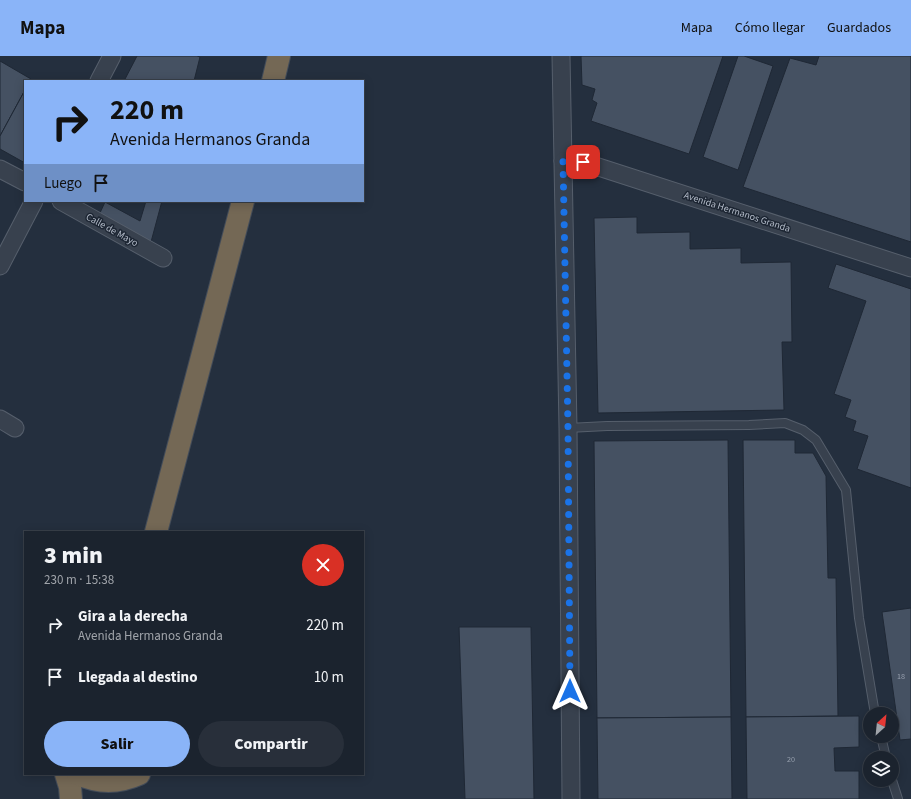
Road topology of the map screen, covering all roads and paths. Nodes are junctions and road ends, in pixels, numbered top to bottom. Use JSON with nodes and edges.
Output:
{"nodes":[{"id":1,"x":112,"y":56,"type":"edge"},
{"id":2,"x":279,"y":56,"type":"edge"},
{"id":3,"x":561,"y":56,"type":"edge"},
{"id":4,"x":100,"y":80,"type":"edge"},
{"id":5,"x":273,"y":80,"type":"edge"},
{"id":6,"x":563,"y":161,"type":"junction"},
{"id":7,"x":0,"y":169,"type":"edge"},
{"id":8,"x":24,"y":181,"type":"edge"},
{"id":9,"x":33,"y":202,"type":"edge"},
{"id":10,"x":62,"y":202,"type":"edge"},
{"id":11,"x":243,"y":202,"type":"edge"},
{"id":12,"x":163,"y":258,"type":"dead end"},
{"id":13,"x":0,"y":266,"type":"edge"},
{"id":14,"x":911,"y":268,"type":"edge"},
{"id":15,"x":0,"y":419,"type":"edge"},
{"id":16,"x":15,"y":428,"type":"dead end"},
{"id":17,"x":568,"y":428,"type":"junction"},
{"id":18,"x":156,"y":531,"type":"edge"},
{"id":19,"x":874,"y":707,"type":"edge"},
{"id":20,"x":66,"y":775,"type":"edge"},
{"id":21,"x":81,"y":775,"type":"edge"},
{"id":22,"x":130,"y":777,"type":"edge"},
{"id":23,"x":894,"y":787,"type":"edge"},
{"id":24,"x":71,"y":799,"type":"edge"},
{"id":25,"x":106,"y":799,"type":"edge"},
{"id":26,"x":571,"y":799,"type":"edge"},
{"id":27,"x":898,"y":799,"type":"edge"}],
"edges":[{"from":1,"to":4,"type":"street"},
{"from":2,"to":5,"type":"highway"},
{"from":3,"to":6,"type":"street"},
{"from":6,"to":14,"type":"street","name":"Avenida Hermanos Granda"},
{"from":6,"to":17,"type":"street"},
{"from":7,"to":8,"type":"street"},
{"from":9,"to":13,"type":"street"},
{"from":10,"to":12,"type":"street","name":"Calle de Mayo"},
{"from":11,"to":18,"type":"highway"},
{"from":15,"to":16,"type":"street"},
{"from":17,"to":19,"type":"lane"},
{"from":17,"to":26,"type":"street"},
{"from":20,"to":24,"type":"highway"},
{"from":21,"to":22,"type":"highway"},
{"from":22,"to":25,"type":"highway"},
{"from":23,"to":27,"type":"lane"}]}
